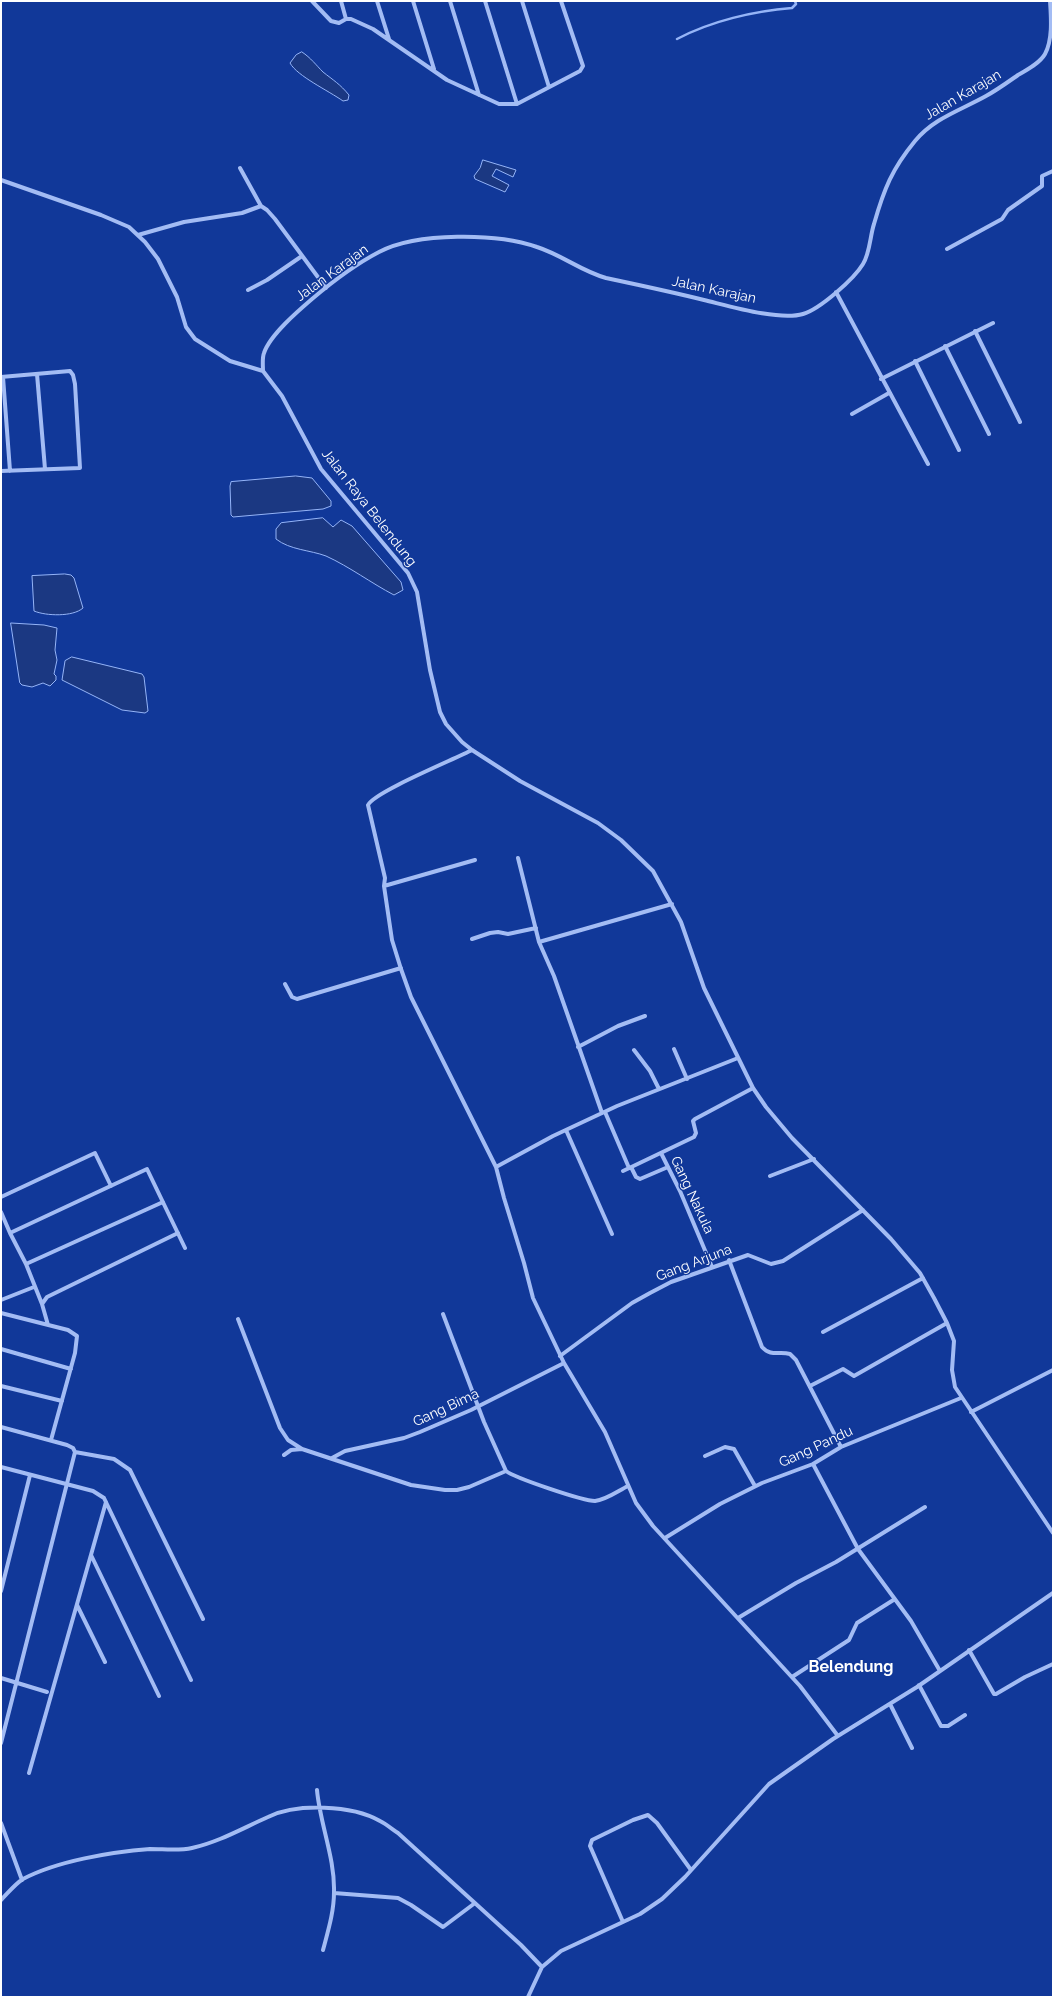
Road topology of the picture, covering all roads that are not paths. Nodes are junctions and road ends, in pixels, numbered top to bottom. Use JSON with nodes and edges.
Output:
{"nodes":[{"id":1,"x":312,"y":1,"type":"edge"},
{"id":2,"x":341,"y":1,"type":"edge"},
{"id":3,"x":377,"y":1,"type":"edge"},
{"id":4,"x":414,"y":1,"type":"edge"},
{"id":5,"x":450,"y":1,"type":"edge"},
{"id":6,"x":485,"y":1,"type":"edge"},
{"id":7,"x":522,"y":1,"type":"edge"},
{"id":8,"x":561,"y":1,"type":"edge"},
{"id":9,"x":1050,"y":1,"type":"edge"},
{"id":10,"x":346,"y":19,"type":"junction"},
{"id":11,"x":389,"y":40,"type":"junction"},
{"id":12,"x":435,"y":70,"type":"junction"},
{"id":13,"x":549,"y":87,"type":"junction"},
{"id":14,"x":479,"y":95,"type":"junction"},
{"id":15,"x":517,"y":104,"type":"junction"},
{"id":16,"x":240,"y":168,"type":"dead end"},
{"id":17,"x":1053,"y":171,"type":"edge"},
{"id":18,"x":1,"y":180,"type":"edge"},
{"id":19,"x":261,"y":206,"type":"junction"},
{"id":20,"x":138,"y":236,"type":"junction"},
{"id":21,"x":947,"y":249,"type":"dead end"},
{"id":22,"x":302,"y":256,"type":"junction"},
{"id":23,"x":326,"y":288,"type":"junction"},
{"id":24,"x":248,"y":290,"type":"dead end"},
{"id":25,"x":836,"y":292,"type":"junction"},
{"id":26,"x":993,"y":323,"type":"dead end"},
{"id":27,"x":975,"y":331,"type":"junction"},
{"id":28,"x":945,"y":346,"type":"junction"},
{"id":29,"x":915,"y":361,"type":"junction"},
{"id":30,"x":263,"y":371,"type":"junction"},
{"id":31,"x":37,"y":374,"type":"junction"},
{"id":32,"x":2,"y":377,"type":"edge"},
{"id":33,"x":881,"y":379,"type":"junction"},
{"id":34,"x":889,"y":393,"type":"junction"},
{"id":35,"x":852,"y":414,"type":"dead end"},
{"id":36,"x":1020,"y":422,"type":"dead end"},
{"id":37,"x":990,"y":434,"type":"dead end"},
{"id":38,"x":959,"y":450,"type":"dead end"},
{"id":39,"x":928,"y":464,"type":"dead end"},
{"id":40,"x":45,"y":469,"type":"junction"},
{"id":41,"x":1,"y":471,"type":"edge"},
{"id":42,"x":10,"y":471,"type":"junction"},
{"id":43,"x":472,"y":750,"type":"junction"},
{"id":44,"x":518,"y":858,"type":"dead end"},
{"id":45,"x":475,"y":860,"type":"dead end"},
{"id":46,"x":384,"y":886,"type":"junction"},
{"id":47,"x":672,"y":904,"type":"junction"},
{"id":48,"x":536,"y":928,"type":"junction"},
{"id":49,"x":472,"y":939,"type":"dead end"},
{"id":50,"x":539,"y":942,"type":"junction"},
{"id":51,"x":400,"y":968,"type":"junction"},
{"id":52,"x":285,"y":984,"type":"dead end"},
{"id":53,"x":645,"y":1016,"type":"dead end"},
{"id":54,"x":578,"y":1047,"type":"junction"},
{"id":55,"x":674,"y":1049,"type":"dead end"},
{"id":56,"x":634,"y":1050,"type":"dead end"},
{"id":57,"x":738,"y":1058,"type":"junction"},
{"id":58,"x":687,"y":1078,"type":"junction"},
{"id":59,"x":753,"y":1088,"type":"junction"},
{"id":60,"x":659,"y":1090,"type":"junction"},
{"id":61,"x":604,"y":1112,"type":"junction"},
{"id":62,"x":566,"y":1130,"type":"junction"},
{"id":63,"x":661,"y":1153,"type":"junction"},
{"id":64,"x":814,"y":1159,"type":"junction"},
{"id":65,"x":496,"y":1167,"type":"junction"},
{"id":66,"x":668,"y":1167,"type":"junction"},
{"id":67,"x":630,"y":1168,"type":"junction"},
{"id":68,"x":623,"y":1171,"type":"dead end"},
{"id":69,"x":770,"y":1176,"type":"dead end"},
{"id":70,"x":111,"y":1186,"type":"junction"},
{"id":71,"x":1,"y":1197,"type":"edge"},
{"id":72,"x":163,"y":1202,"type":"junction"},
{"id":73,"x":863,"y":1210,"type":"junction"},
{"id":74,"x":1,"y":1212,"type":"edge"},
{"id":75,"x":10,"y":1233,"type":"junction"},
{"id":76,"x":178,"y":1233,"type":"junction"},
{"id":77,"x":612,"y":1234,"type":"dead end"},
{"id":78,"x":186,"y":1248,"type":"dead end"},
{"id":79,"x":729,"y":1260,"type":"junction"},
{"id":80,"x":26,"y":1264,"type":"junction"},
{"id":81,"x":712,"y":1267,"type":"junction"},
{"id":82,"x":923,"y":1278,"type":"junction"},
{"id":83,"x":34,"y":1286,"type":"junction"},
{"id":84,"x":1,"y":1300,"type":"edge"},
{"id":85,"x":42,"y":1304,"type":"junction"},
{"id":86,"x":1,"y":1313,"type":"edge"},
{"id":87,"x":443,"y":1314,"type":"dead end"},
{"id":88,"x":238,"y":1319,"type":"dead end"},
{"id":89,"x":947,"y":1323,"type":"junction"},
{"id":90,"x":48,"y":1325,"type":"junction"},
{"id":91,"x":823,"y":1332,"type":"dead end"},
{"id":92,"x":1,"y":1349,"type":"edge"},
{"id":93,"x":560,"y":1356,"type":"junction"},
{"id":94,"x":564,"y":1363,"type":"junction"},
{"id":95,"x":71,"y":1369,"type":"junction"},
{"id":96,"x":1053,"y":1370,"type":"edge"},
{"id":97,"x":1,"y":1386,"type":"edge"},
{"id":98,"x":810,"y":1386,"type":"junction"},
{"id":99,"x":961,"y":1398,"type":"junction"},
{"id":100,"x":62,"y":1400,"type":"junction"},
{"id":101,"x":478,"y":1406,"type":"junction"},
{"id":102,"x":971,"y":1412,"type":"junction"},
{"id":103,"x":1,"y":1427,"type":"edge"},
{"id":104,"x":51,"y":1440,"type":"junction"},
{"id":105,"x":841,"y":1447,"type":"junction"},
{"id":106,"x":302,"y":1449,"type":"junction"},
{"id":107,"x":75,"y":1452,"type":"junction"},
{"id":108,"x":284,"y":1455,"type":"dead end"},
{"id":109,"x":705,"y":1456,"type":"dead end"},
{"id":110,"x":332,"y":1458,"type":"junction"},
{"id":111,"x":813,"y":1464,"type":"junction"},
{"id":112,"x":1,"y":1467,"type":"edge"},
{"id":113,"x":506,"y":1471,"type":"junction"},
{"id":114,"x":30,"y":1475,"type":"junction"},
{"id":115,"x":67,"y":1485,"type":"junction"},
{"id":116,"x":628,"y":1486,"type":"junction"},
{"id":117,"x":755,"y":1486,"type":"junction"},
{"id":118,"x":106,"y":1502,"type":"junction"},
{"id":119,"x":925,"y":1506,"type":"dead end"},
{"id":120,"x":1053,"y":1533,"type":"edge"},
{"id":121,"x":665,"y":1538,"type":"junction"},
{"id":122,"x":858,"y":1548,"type":"junction"},
{"id":123,"x":91,"y":1555,"type":"junction"},
{"id":124,"x":1,"y":1591,"type":"edge"},
{"id":125,"x":1053,"y":1594,"type":"edge"},
{"id":126,"x":895,"y":1599,"type":"junction"},
{"id":127,"x":77,"y":1605,"type":"junction"},
{"id":128,"x":738,"y":1618,"type":"junction"},
{"id":129,"x":203,"y":1619,"type":"dead end"},
{"id":130,"x":969,"y":1650,"type":"junction"},
{"id":131,"x":105,"y":1662,"type":"dead end"},
{"id":132,"x":1053,"y":1664,"type":"edge"},
{"id":133,"x":940,"y":1671,"type":"junction"},
{"id":134,"x":792,"y":1677,"type":"junction"},
{"id":135,"x":1,"y":1678,"type":"edge"},
{"id":136,"x":191,"y":1680,"type":"dead end"},
{"id":137,"x":16,"y":1682,"type":"junction"},
{"id":138,"x":919,"y":1685,"type":"junction"},
{"id":139,"x":48,"y":1692,"type":"dead end"},
{"id":140,"x":159,"y":1696,"type":"dead end"},
{"id":141,"x":890,"y":1704,"type":"junction"},
{"id":142,"x":965,"y":1715,"type":"dead end"},
{"id":143,"x":838,"y":1736,"type":"junction"},
{"id":144,"x":1,"y":1743,"type":"edge"},
{"id":145,"x":912,"y":1748,"type":"dead end"},
{"id":146,"x":29,"y":1773,"type":"dead end"},
{"id":147,"x":317,"y":1790,"type":"dead end"},
{"id":148,"x":319,"y":1807,"type":"junction"},
{"id":149,"x":1,"y":1824,"type":"edge"},
{"id":150,"x":691,"y":1870,"type":"junction"},
{"id":151,"x":22,"y":1880,"type":"junction"},
{"id":152,"x":334,"y":1893,"type":"junction"},
{"id":153,"x":1,"y":1900,"type":"edge"},
{"id":154,"x":475,"y":1903,"type":"junction"},
{"id":155,"x":623,"y":1922,"type":"junction"},
{"id":156,"x":323,"y":1950,"type":"dead end"},
{"id":157,"x":542,"y":1967,"type":"junction"},
{"id":158,"x":528,"y":1997,"type":"edge"}],
"edges":[{"from":1,"to":10,"type":"street"},
{"from":2,"to":10,"type":"street"},
{"from":3,"to":11,"type":"street"},
{"from":4,"to":12,"type":"street"},
{"from":5,"to":14,"type":"street"},
{"from":6,"to":15,"type":"street"},
{"from":7,"to":13,"type":"street"},
{"from":8,"to":13,"type":"street"},
{"from":9,"to":25,"type":"street","name":"Jalan Karajan"},
{"from":10,"to":11,"type":"street"},
{"from":11,"to":12,"type":"street"},
{"from":12,"to":14,"type":"street"},
{"from":13,"to":15,"type":"street"},
{"from":14,"to":15,"type":"street"},
{"from":16,"to":19,"type":"street"},
{"from":17,"to":21,"type":"street"},
{"from":18,"to":20,"type":"street"},
{"from":19,"to":20,"type":"street"},
{"from":19,"to":22,"type":"street"},
{"from":20,"to":30,"type":"street"},
{"from":22,"to":23,"type":"street"},
{"from":22,"to":24,"type":"street"},
{"from":23,"to":25,"type":"street","name":"Jalan Karajan"},
{"from":23,"to":30,"type":"street","name":"Jalan Karajan"},
{"from":25,"to":33,"type":"street"},
{"from":26,"to":27,"type":"street"},
{"from":27,"to":28,"type":"street"},
{"from":27,"to":36,"type":"street"},
{"from":28,"to":29,"type":"street"},
{"from":28,"to":37,"type":"street"},
{"from":29,"to":33,"type":"street"},
{"from":29,"to":38,"type":"street"},
{"from":30,"to":43,"type":"street","name":"Jalan Raya Belendung"},
{"from":31,"to":32,"type":"street"},
{"from":31,"to":40,"type":"street"},
{"from":31,"to":40,"type":"street"},
{"from":32,"to":42,"type":"street"},
{"from":33,"to":34,"type":"street"},
{"from":34,"to":35,"type":"street"},
{"from":34,"to":39,"type":"street"},
{"from":40,"to":42,"type":"street"},
{"from":41,"to":42,"type":"street"},
{"from":43,"to":46,"type":"street"},
{"from":43,"to":47,"type":"street","name":"Jalan Raya Belendung"},
{"from":44,"to":48,"type":"street"},
{"from":45,"to":46,"type":"street"},
{"from":46,"to":51,"type":"street"},
{"from":47,"to":50,"type":"street"},
{"from":47,"to":57,"type":"street","name":"Jalan Raya Belendung"},
{"from":48,"to":49,"type":"street"},
{"from":48,"to":50,"type":"street"},
{"from":50,"to":54,"type":"street"},
{"from":51,"to":52,"type":"street"},
{"from":51,"to":65,"type":"street"},
{"from":53,"to":54,"type":"street"},
{"from":54,"to":61,"type":"street"},
{"from":55,"to":58,"type":"street"},
{"from":56,"to":60,"type":"street"},
{"from":57,"to":58,"type":"street"},
{"from":57,"to":59,"type":"street","name":"Jalan Raya Belendung"},
{"from":58,"to":60,"type":"street"},
{"from":59,"to":63,"type":"street"},
{"from":59,"to":64,"type":"street","name":"Jalan Raya Belendung"},
{"from":60,"to":61,"type":"street"},
{"from":61,"to":62,"type":"street"},
{"from":61,"to":67,"type":"street"},
{"from":62,"to":65,"type":"street"},
{"from":62,"to":77,"type":"street"},
{"from":63,"to":66,"type":"street","name":"Gang Nakula"},
{"from":63,"to":67,"type":"street"},
{"from":64,"to":69,"type":"street"},
{"from":64,"to":73,"type":"street","name":"Jalan Raya Belendung"},
{"from":65,"to":93,"type":"street"},
{"from":66,"to":67,"type":"street"},
{"from":66,"to":81,"type":"street","name":"Gang Nakula"},
{"from":67,"to":68,"type":"street"},
{"from":70,"to":71,"type":"street"},
{"from":70,"to":72,"type":"street"},
{"from":70,"to":75,"type":"street"},
{"from":72,"to":76,"type":"street"},
{"from":72,"to":80,"type":"street"},
{"from":73,"to":79,"type":"street","name":"Gang Arjuna"},
{"from":73,"to":82,"type":"street","name":"Jalan Raya Belendung"},
{"from":74,"to":75,"type":"street"},
{"from":75,"to":80,"type":"street"},
{"from":76,"to":78,"type":"street"},
{"from":76,"to":85,"type":"street"},
{"from":79,"to":81,"type":"street","name":"Gang Arjuna"},
{"from":79,"to":98,"type":"street"},
{"from":80,"to":83,"type":"street"},
{"from":81,"to":93,"type":"street","name":"Gang Arjuna"},
{"from":82,"to":89,"type":"street","name":"Jalan Raya Belendung"},
{"from":82,"to":91,"type":"street"},
{"from":83,"to":84,"type":"street"},
{"from":83,"to":85,"type":"street"},
{"from":85,"to":90,"type":"street"},
{"from":86,"to":90,"type":"street"},
{"from":87,"to":101,"type":"street"},
{"from":88,"to":106,"type":"street"},
{"from":89,"to":98,"type":"street"},
{"from":89,"to":99,"type":"street","name":"Jalan Raya Belendung"},
{"from":90,"to":95,"type":"street"},
{"from":92,"to":95,"type":"street"},
{"from":93,"to":94,"type":"street"},
{"from":94,"to":101,"type":"street","name":"Gang Bima"},
{"from":94,"to":116,"type":"street"},
{"from":95,"to":100,"type":"street"},
{"from":96,"to":102,"type":"street"},
{"from":97,"to":100,"type":"street"},
{"from":98,"to":105,"type":"street"},
{"from":99,"to":102,"type":"street","name":"Jalan Raya Belendung"},
{"from":99,"to":105,"type":"street","name":"Gang Pandu"},
{"from":100,"to":104,"type":"street"},
{"from":101,"to":110,"type":"street","name":"Gang Bima"},
{"from":101,"to":113,"type":"street"},
{"from":102,"to":120,"type":"street","name":"Jalan Raya Belendung"},
{"from":103,"to":104,"type":"street"},
{"from":104,"to":107,"type":"street"},
{"from":105,"to":111,"type":"street","name":"Gang Pandu"},
{"from":106,"to":108,"type":"street"},
{"from":106,"to":110,"type":"street"},
{"from":107,"to":115,"type":"street"},
{"from":107,"to":129,"type":"street"},
{"from":109,"to":117,"type":"street"},
{"from":110,"to":113,"type":"street"},
{"from":111,"to":117,"type":"street","name":"Gang Pandu"},
{"from":111,"to":122,"type":"street"},
{"from":112,"to":114,"type":"street"},
{"from":113,"to":116,"type":"street"},
{"from":114,"to":115,"type":"street"},
{"from":114,"to":124,"type":"street"},
{"from":115,"to":118,"type":"street"},
{"from":115,"to":137,"type":"street"},
{"from":116,"to":121,"type":"street"},
{"from":117,"to":121,"type":"street","name":"Gang Pandu"},
{"from":118,"to":123,"type":"street"},
{"from":118,"to":136,"type":"street"},
{"from":119,"to":122,"type":"street"},
{"from":121,"to":128,"type":"street"},
{"from":122,"to":126,"type":"street"},
{"from":122,"to":128,"type":"street"},
{"from":123,"to":127,"type":"street"},
{"from":123,"to":140,"type":"street"},
{"from":125,"to":130,"type":"street"},
{"from":126,"to":133,"type":"street"},
{"from":126,"to":134,"type":"street"},
{"from":127,"to":131,"type":"street"},
{"from":127,"to":146,"type":"street"},
{"from":128,"to":134,"type":"street"},
{"from":130,"to":132,"type":"street"},
{"from":130,"to":133,"type":"street"},
{"from":133,"to":138,"type":"street"},
{"from":134,"to":143,"type":"street"},
{"from":135,"to":137,"type":"street"},
{"from":137,"to":139,"type":"street"},
{"from":137,"to":144,"type":"street"},
{"from":138,"to":141,"type":"street"},
{"from":138,"to":142,"type":"street"},
{"from":141,"to":143,"type":"street"},
{"from":141,"to":145,"type":"street"},
{"from":143,"to":150,"type":"street"},
{"from":147,"to":148,"type":"street"},
{"from":148,"to":151,"type":"street"},
{"from":148,"to":152,"type":"street"},
{"from":148,"to":154,"type":"street"},
{"from":149,"to":151,"type":"street"},
{"from":150,"to":155,"type":"street"},
{"from":150,"to":155,"type":"street"},
{"from":151,"to":153,"type":"street"},
{"from":152,"to":154,"type":"street"},
{"from":152,"to":156,"type":"street"},
{"from":154,"to":157,"type":"street"},
{"from":155,"to":157,"type":"street"},
{"from":157,"to":158,"type":"street"}]}
